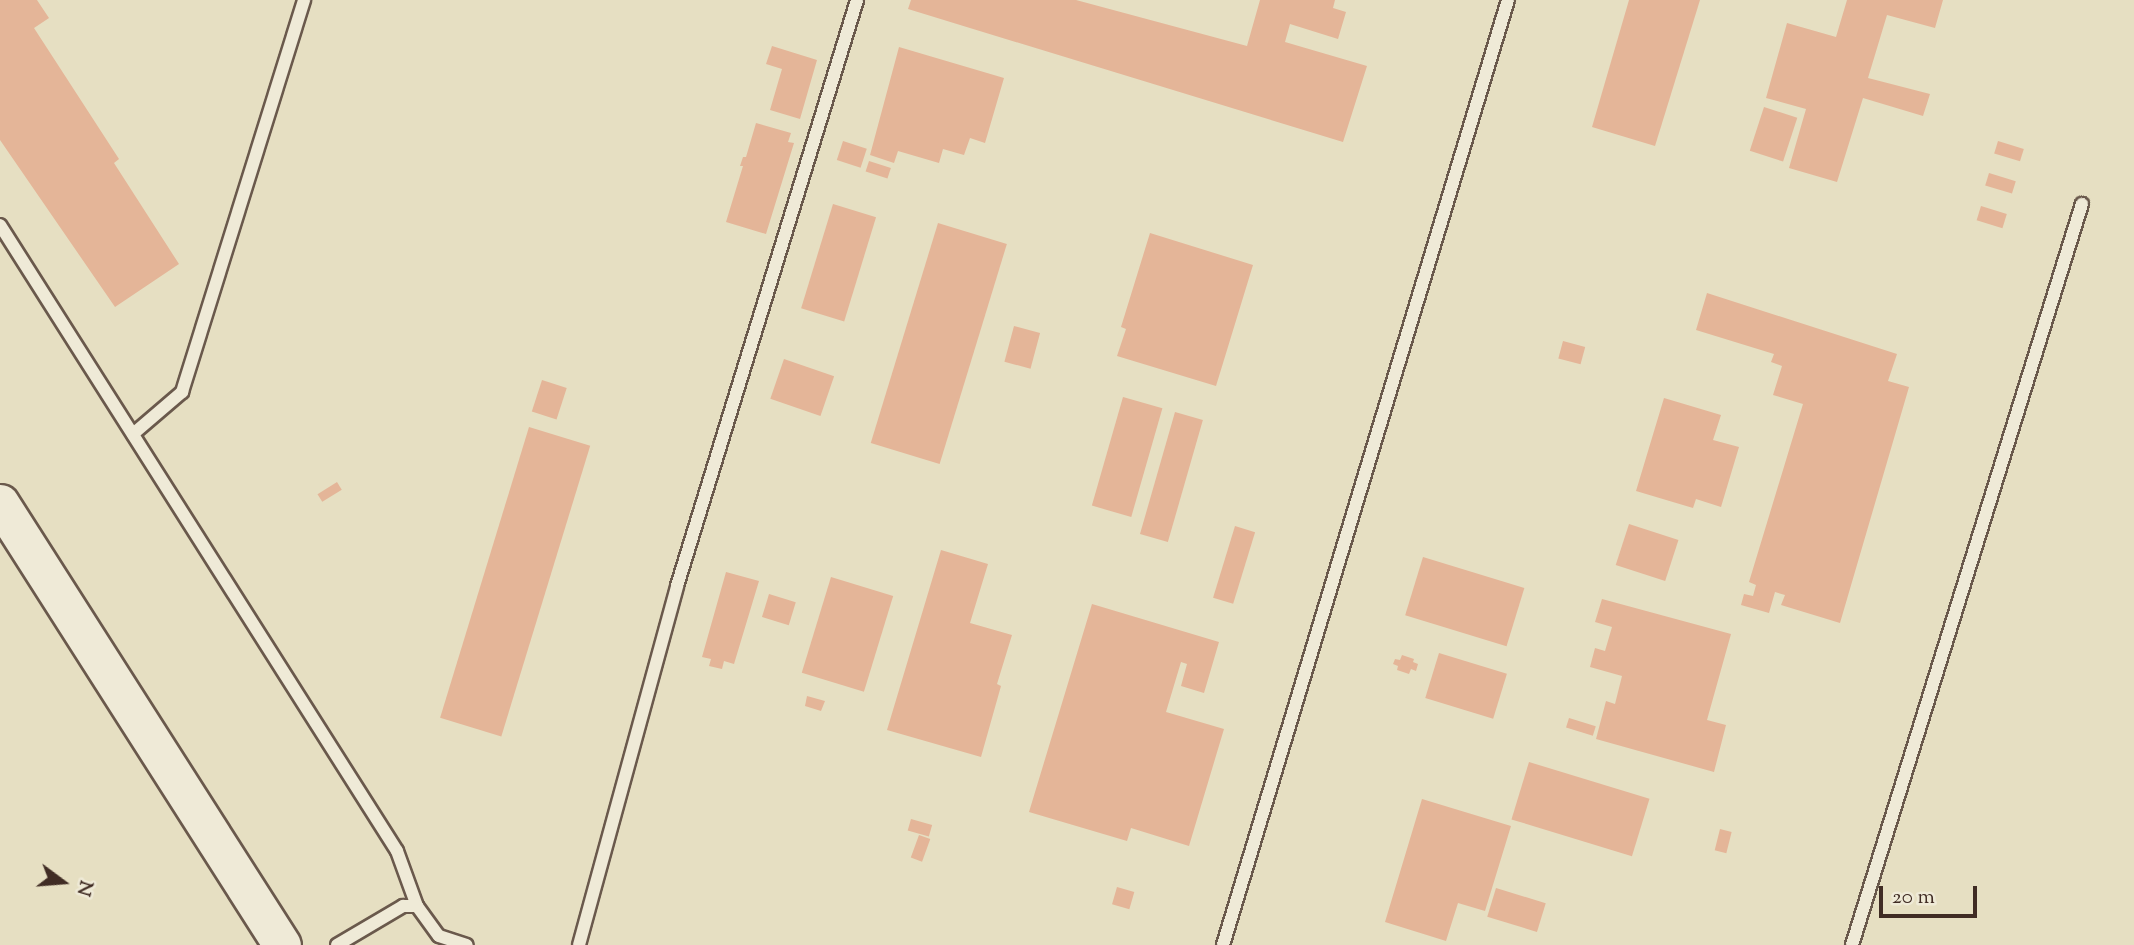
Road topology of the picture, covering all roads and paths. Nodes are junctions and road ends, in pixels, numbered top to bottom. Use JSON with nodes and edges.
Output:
{"nodes":[{"id":1,"x":304,"y":0,"type":"edge"},
{"id":2,"x":856,"y":0,"type":"edge"},
{"id":3,"x":1508,"y":0,"type":"edge"},
{"id":4,"x":2082,"y":204,"type":"dead end"},
{"id":5,"x":0,"y":225,"type":"edge"},
{"id":6,"x":133,"y":434,"type":"junction"},
{"id":7,"x":0,"y":503,"type":"edge"},
{"id":8,"x":417,"y":906,"type":"junction"},
{"id":9,"x":282,"y":945,"type":"edge"},
{"id":10,"x":337,"y":945,"type":"edge"},
{"id":11,"x":467,"y":945,"type":"edge"},
{"id":12,"x":579,"y":945,"type":"edge"},
{"id":13,"x":1223,"y":945,"type":"edge"},
{"id":14,"x":1852,"y":945,"type":"edge"}],
"edges":[{"from":1,"to":6,"type":"lane"},
{"from":2,"to":12,"type":"lane"},
{"from":3,"to":13,"type":"lane"},
{"from":4,"to":14,"type":"lane"},
{"from":5,"to":6,"type":"lane"},
{"from":6,"to":8,"type":"lane"},
{"from":7,"to":9,"type":"street"},
{"from":8,"to":10,"type":"lane"},
{"from":8,"to":11,"type":"lane"}]}
